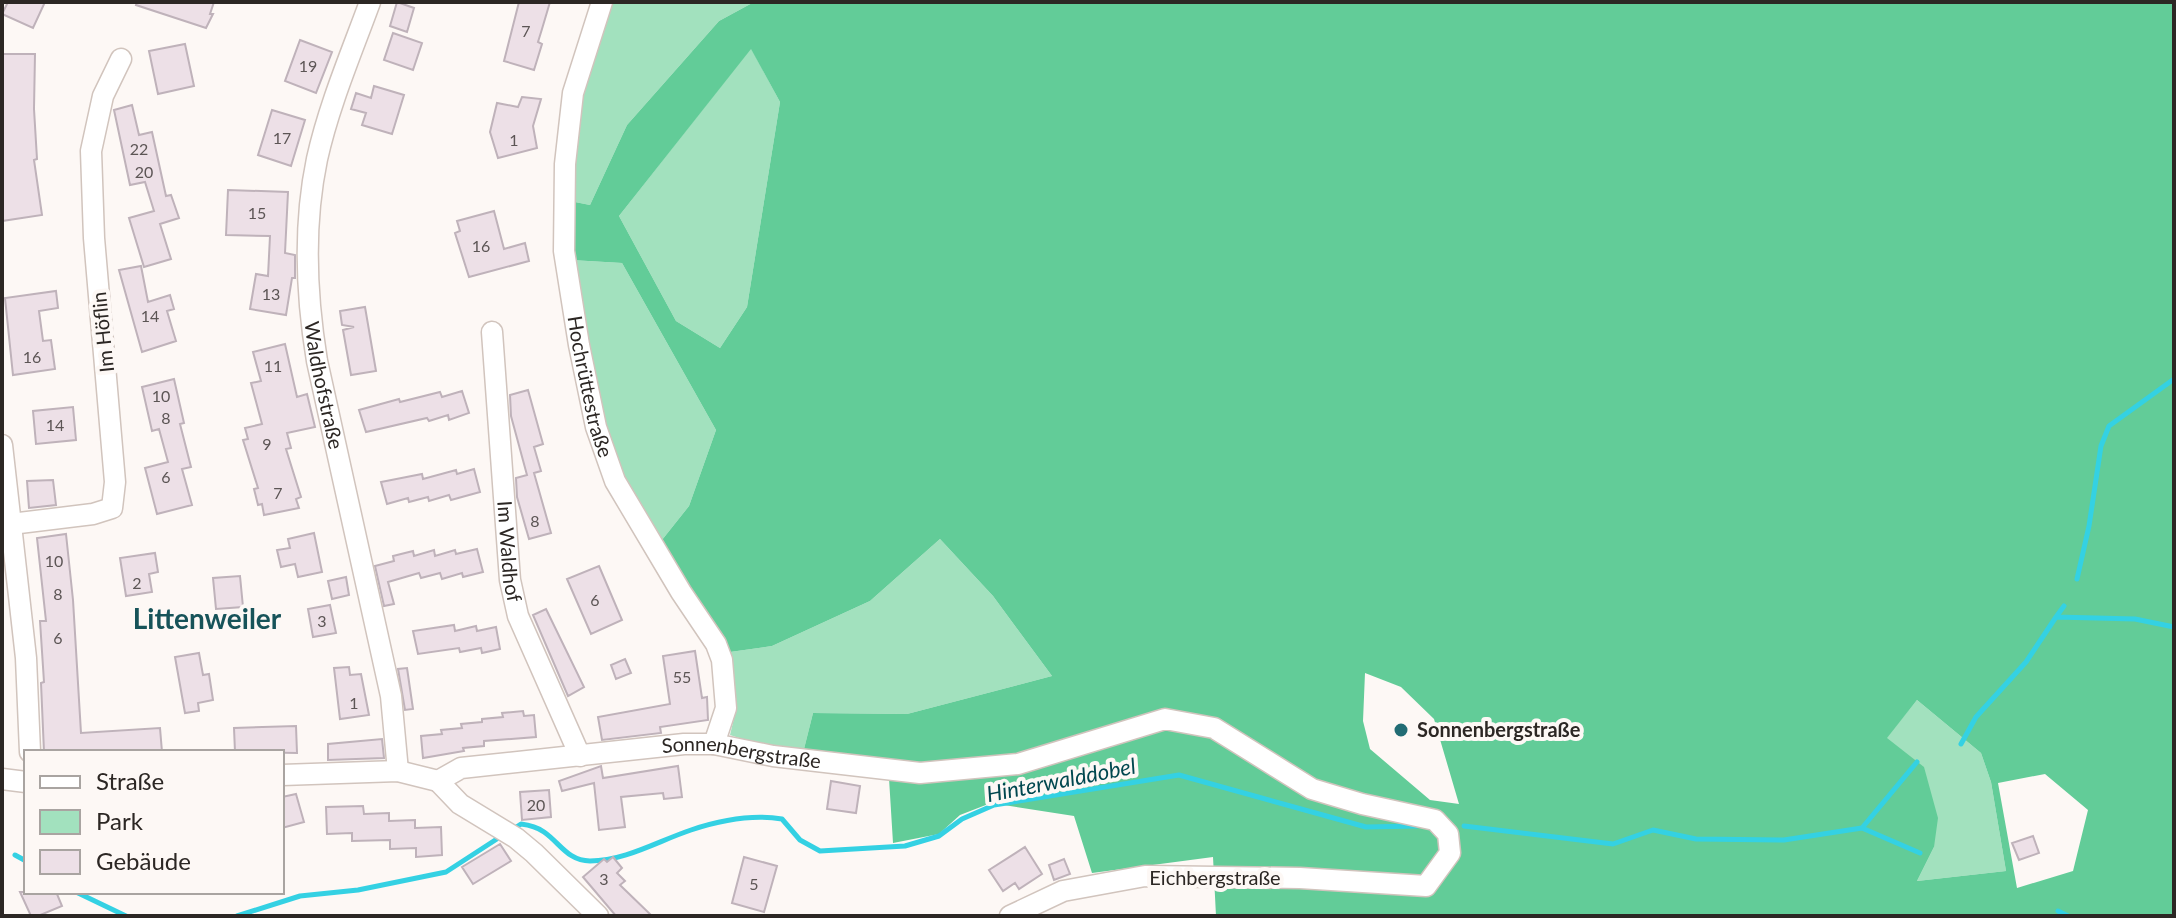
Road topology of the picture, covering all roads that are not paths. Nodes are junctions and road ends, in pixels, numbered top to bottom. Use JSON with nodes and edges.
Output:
{"nodes":[{"id":1,"x":370,"y":2,"type":"edge"},
{"id":2,"x":602,"y":2,"type":"edge"},
{"id":3,"x":121,"y":59,"type":"dead end"},
{"id":4,"x":492,"y":332,"type":"dead end"},
{"id":5,"x":2,"y":445,"type":"edge"},
{"id":6,"x":11,"y":524,"type":"junction"},
{"id":7,"x":714,"y":744,"type":"junction"},
{"id":8,"x":30,"y":750,"type":"edge"},
{"id":9,"x":580,"y":756,"type":"junction"},
{"id":10,"x":398,"y":771,"type":"junction"},
{"id":11,"x":284,"y":775,"type":"edge"},
{"id":12,"x":2,"y":779,"type":"edge"},
{"id":13,"x":438,"y":781,"type":"junction"},
{"id":14,"x":24,"y":782,"type":"edge"},
{"id":15,"x":1426,"y":886,"type":"joint"},
{"id":16,"x":598,"y":916,"type":"edge"},
{"id":17,"x":1010,"y":916,"type":"edge"}],
"edges":[{"from":1,"to":10,"type":"street","name":"Waldhofstraße"},
{"from":2,"to":7,"type":"street","name":"Hochrüttestraße"},
{"from":3,"to":6,"type":"street","name":"Im Höflin"},
{"from":4,"to":9,"type":"street","name":"Im Waldhof"},
{"from":5,"to":6,"type":"street"},
{"from":6,"to":8,"type":"street"},
{"from":7,"to":9,"type":"street","name":"Sonnenbergstraße"},
{"from":7,"to":15,"type":"street","name":"Sonnenbergstraße"},
{"from":9,"to":13,"type":"street","name":"Sonnenbergstraße"},
{"from":10,"to":11,"type":"street"},
{"from":10,"to":13,"type":"street"},
{"from":12,"to":14,"type":"street"},
{"from":13,"to":16,"type":"street"},
{"from":15,"to":17,"type":"street","name":"Eichbergstraße"}]}
